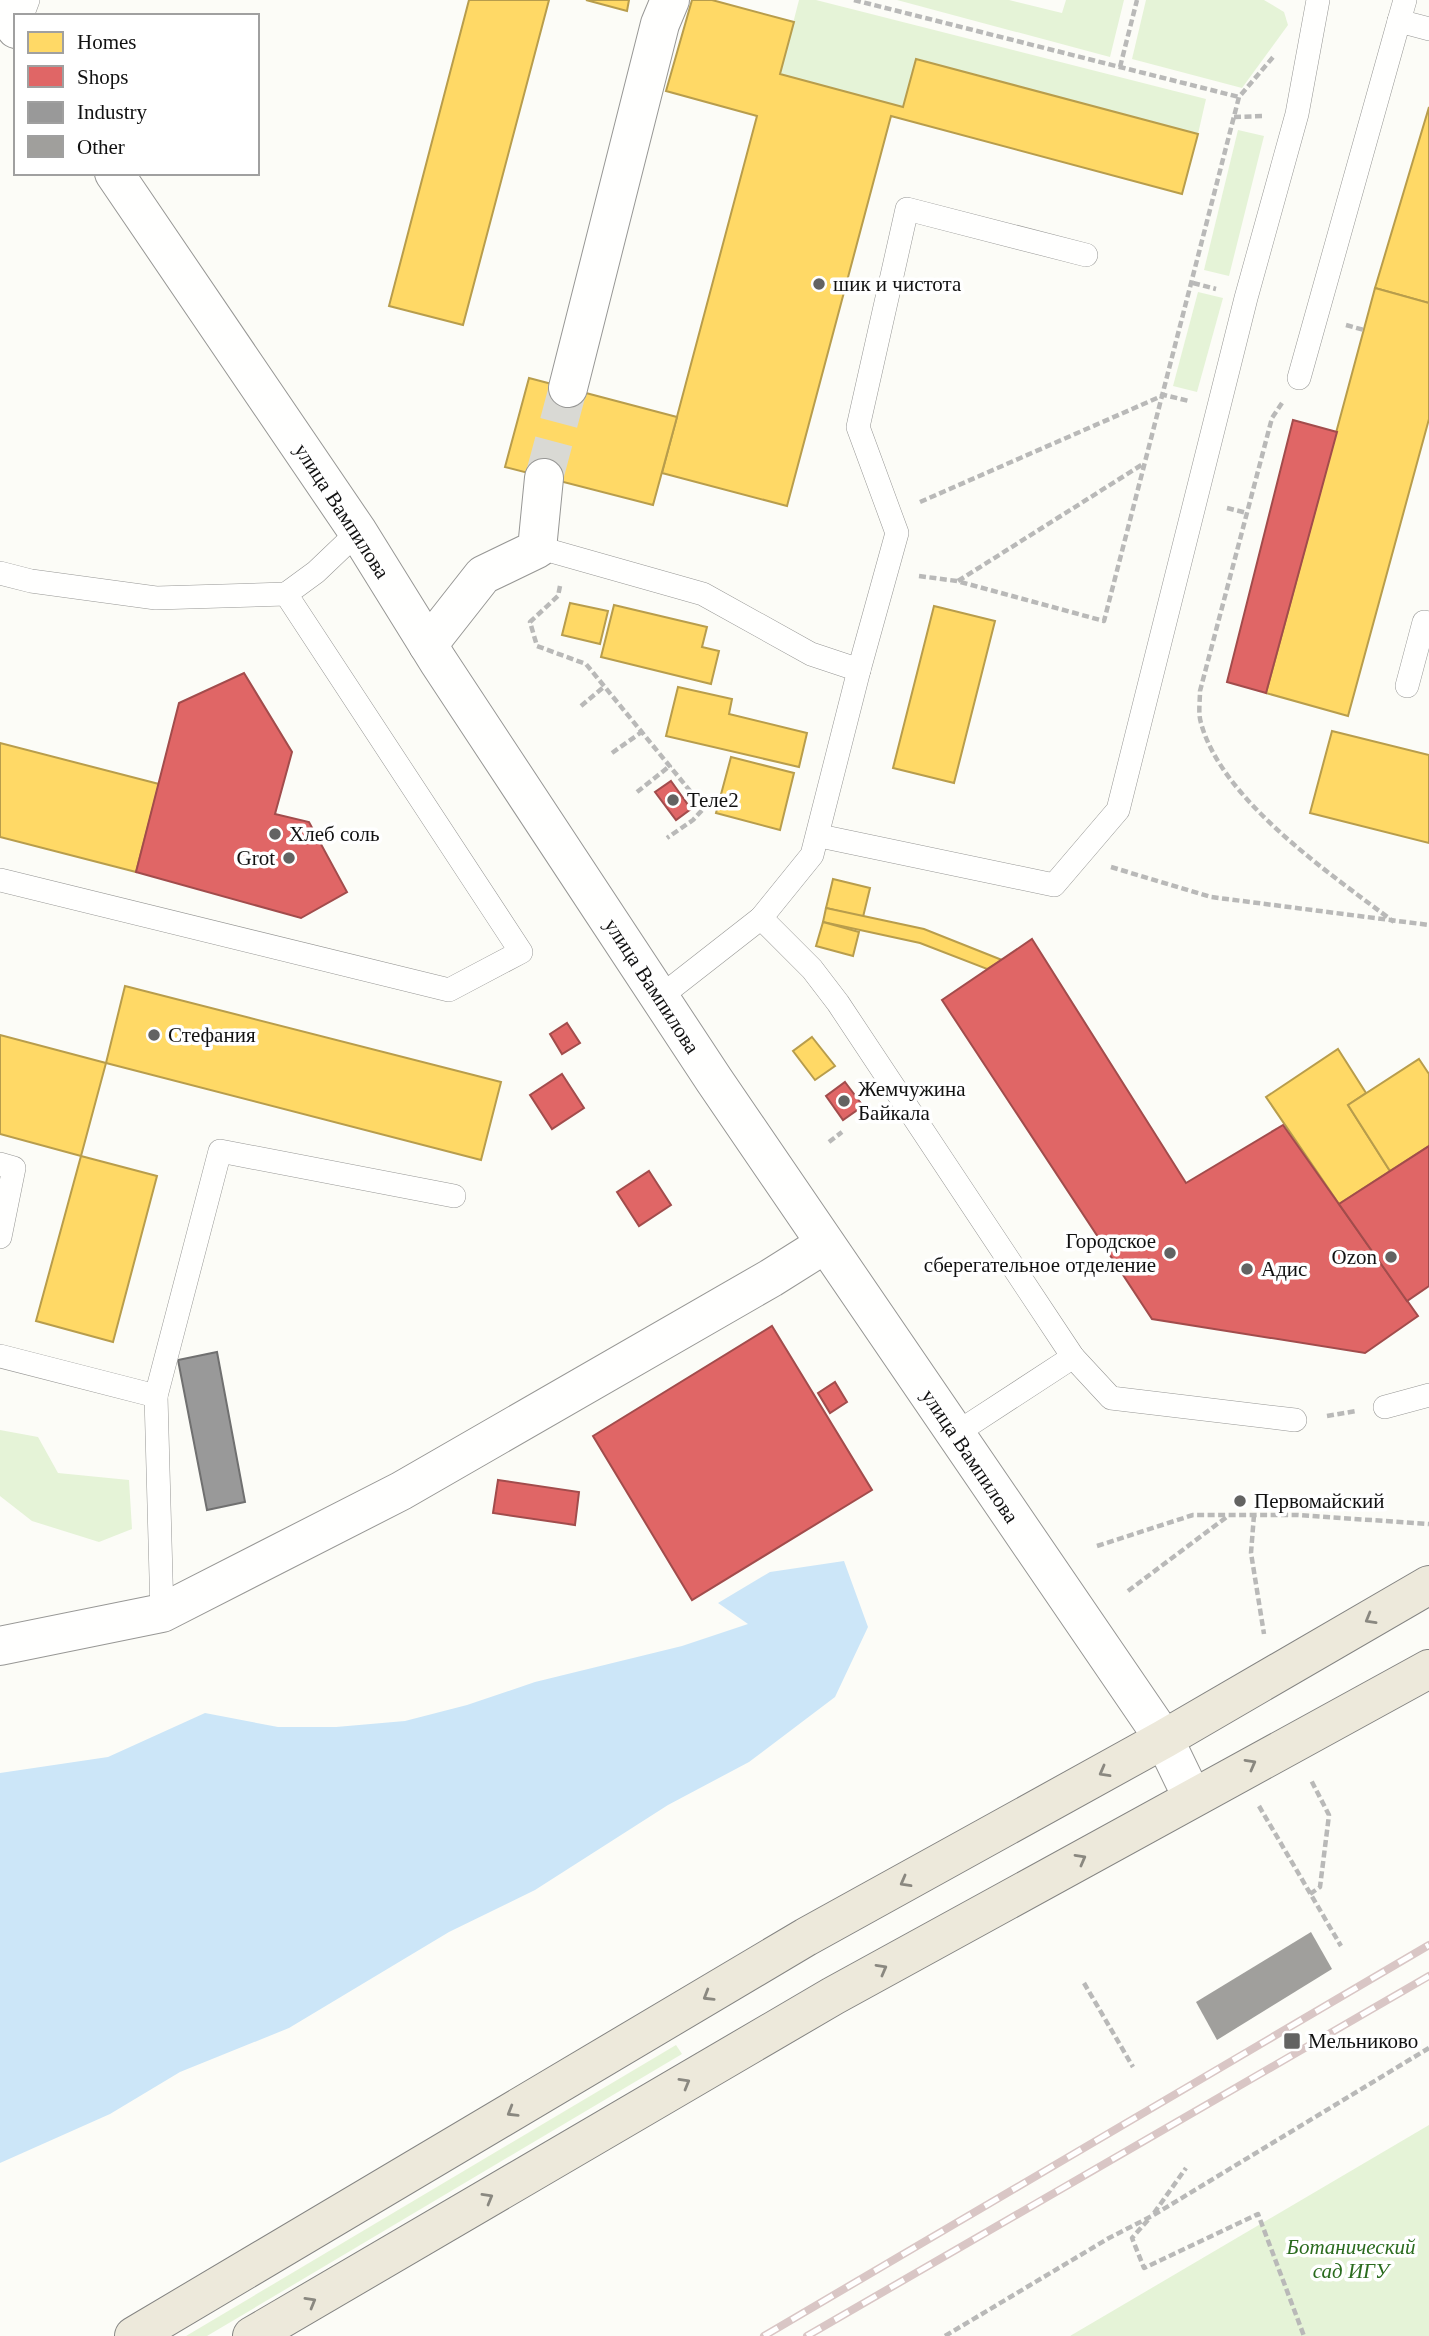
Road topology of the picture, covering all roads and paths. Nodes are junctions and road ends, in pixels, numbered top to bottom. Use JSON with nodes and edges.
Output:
{"nodes":[{"id":1,"x":670,"y":0,"type":"edge"},
{"id":2,"x":853,"y":0,"type":"edge"},
{"id":3,"x":1137,"y":0,"type":"edge"},
{"id":4,"x":1318,"y":0,"type":"edge"},
{"id":5,"x":0,"y":6,"type":"edge"},
{"id":6,"x":1402,"y":10,"type":"edge"},
{"id":7,"x":14,"y":26,"type":"edge"},
{"id":8,"x":1429,"y":29,"type":"edge"},
{"id":9,"x":1120,"y":67,"type":"junction"},
{"id":10,"x":115,"y":175,"type":"edge"},
{"id":11,"x":1086,"y":255,"type":"dead end"},
{"id":12,"x":1193,"y":283,"type":"junction"},
{"id":13,"x":1227,"y":293,"type":"dead end"},
{"id":14,"x":1299,"y":379,"type":"joint"},
{"id":15,"x":568,"y":388,"type":"tunnel mouth"},
{"id":16,"x":1164,"y":395,"type":"junction"},
{"id":17,"x":1199,"y":403,"type":"dead end"},
{"id":18,"x":1143,"y":464,"type":"junction"},
{"id":19,"x":544,"y":478,"type":"tunnel mouth"},
{"id":20,"x":890,"y":515,"type":"junction"},
{"id":21,"x":358,"y":532,"type":"junction"},
{"id":22,"x":551,"y":552,"type":"junction"},
{"id":23,"x":887,"y":571,"type":"junction"},
{"id":24,"x":0,"y":573,"type":"edge"},
{"id":25,"x":957,"y":581,"type":"junction"},
{"id":26,"x":285,"y":594,"type":"junction"},
{"id":27,"x":1427,"y":617,"type":"edge"},
{"id":28,"x":428,"y":645,"type":"junction"},
{"id":29,"x":859,"y":670,"type":"junction"},
{"id":30,"x":605,"y":686,"type":"junction"},
{"id":31,"x":1407,"y":686,"type":"dead end"},
{"id":32,"x":581,"y":706,"type":"dead end"},
{"id":33,"x":643,"y":731,"type":"junction"},
{"id":34,"x":612,"y":753,"type":"dead end"},
{"id":35,"x":671,"y":765,"type":"junction"},
{"id":36,"x":637,"y":792,"type":"dead end"},
{"id":37,"x":820,"y":836,"type":"junction"},
{"id":38,"x":667,"y":838,"type":"dead end"},
{"id":39,"x":1081,"y":854,"type":"junction"},
{"id":40,"x":0,"y":880,"type":"edge"},
{"id":41,"x":761,"y":918,"type":"junction"},
{"id":42,"x":1394,"y":922,"type":"junction"},
{"id":43,"x":1429,"y":925,"type":"edge"},
{"id":44,"x":660,"y":997,"type":"junction"},
{"id":45,"x":842,"y":1132,"type":"dead end"},
{"id":46,"x":829,"y":1142,"type":"dead end"},
{"id":47,"x":0,"y":1164,"type":"edge"},
{"id":48,"x":454,"y":1196,"type":"dead end"},
{"id":49,"x":0,"y":1237,"type":"edge"},
{"id":50,"x":825,"y":1244,"type":"junction"},
{"id":51,"x":0,"y":1356,"type":"edge"},
{"id":52,"x":1073,"y":1356,"type":"junction"},
{"id":53,"x":1429,"y":1395,"type":"edge"},
{"id":54,"x":156,"y":1396,"type":"junction"},
{"id":55,"x":1385,"y":1407,"type":"joint"},
{"id":56,"x":1295,"y":1420,"type":"joint"},
{"id":57,"x":955,"y":1434,"type":"junction"},
{"id":58,"x":1228,"y":1515,"type":"junction"},
{"id":59,"x":1254,"y":1515,"type":"junction"},
{"id":60,"x":1429,"y":1524,"type":"edge"},
{"id":61,"x":1097,"y":1546,"type":"dead end"},
{"id":62,"x":1429,"y":1586,"type":"edge"},
{"id":63,"x":1128,"y":1591,"type":"dead end"},
{"id":64,"x":162,"y":1614,"type":"junction"},
{"id":65,"x":1265,"y":1642,"type":"dead end"},
{"id":66,"x":0,"y":1646,"type":"edge"},
{"id":67,"x":1429,"y":1669,"type":"edge"},
{"id":68,"x":1164,"y":1739,"type":"junction"},
{"id":69,"x":1310,"y":1779,"type":"dead end"},
{"id":70,"x":1192,"y":1797,"type":"junction"},
{"id":71,"x":1269,"y":1824,"type":"dead end"},
{"id":72,"x":1310,"y":1894,"type":"junction"},
{"id":73,"x":1341,"y":1946,"type":"dead end"},
{"id":74,"x":1084,"y":1983,"type":"dead end"},
{"id":75,"x":1429,"y":2048,"type":"edge"},
{"id":76,"x":1133,"y":2067,"type":"dead end"},
{"id":77,"x":1186,"y":2168,"type":"dead end"},
{"id":78,"x":1152,"y":2216,"type":"junction"},
{"id":79,"x":134,"y":2336,"type":"edge"},
{"id":80,"x":252,"y":2336,"type":"edge"},
{"id":81,"x":946,"y":2336,"type":"edge"},
{"id":82,"x":1304,"y":2336,"type":"edge"}],
"edges":[{"from":1,"to":15,"type":"street"},
{"from":2,"to":9,"type":"path"},
{"from":3,"to":9,"type":"path"},
{"from":4,"to":39,"type":"lane"},
{"from":5,"to":7,"type":"street"},
{"from":6,"to":8,"type":"lane"},
{"from":6,"to":14,"type":"lane"},
{"from":9,"to":12,"type":"path"},
{"from":10,"to":21,"type":"street","name":"улица Вампилова"},
{"from":11,"to":20,"type":"lane"},
{"from":12,"to":13,"type":"path"},
{"from":12,"to":16,"type":"path"},
{"from":14,"to":42,"type":"path"},
{"from":16,"to":17,"type":"path"},
{"from":16,"to":18,"type":"path"},
{"from":16,"to":20,"type":"path"},
{"from":18,"to":25,"type":"path"},
{"from":18,"to":25,"type":"path"},
{"from":19,"to":22,"type":"street"},
{"from":20,"to":23,"type":"lane"},
{"from":21,"to":26,"type":"lane"},
{"from":21,"to":28,"type":"street","name":"улица Вампилова"},
{"from":22,"to":28,"type":"street"},
{"from":22,"to":29,"type":"lane"},
{"from":22,"to":30,"type":"path"},
{"from":23,"to":25,"type":"path"},
{"from":23,"to":29,"type":"lane"},
{"from":24,"to":26,"type":"lane"},
{"from":26,"to":40,"type":"lane"},
{"from":27,"to":31,"type":"lane"},
{"from":28,"to":44,"type":"street","name":"улица Вампилова"},
{"from":29,"to":37,"type":"lane"},
{"from":30,"to":32,"type":"path"},
{"from":30,"to":33,"type":"path"},
{"from":33,"to":34,"type":"path"},
{"from":33,"to":35,"type":"path"},
{"from":35,"to":36,"type":"path"},
{"from":35,"to":38,"type":"path"},
{"from":37,"to":39,"type":"lane"},
{"from":37,"to":41,"type":"lane"},
{"from":39,"to":42,"type":"path"},
{"from":41,"to":44,"type":"lane"},
{"from":41,"to":52,"type":"lane"},
{"from":42,"to":43,"type":"path"},
{"from":44,"to":50,"type":"street","name":"улица Вампилова"},
{"from":45,"to":46,"type":"path"},
{"from":47,"to":49,"type":"lane"},
{"from":48,"to":54,"type":"lane"},
{"from":50,"to":57,"type":"street","name":"улица Вампилова"},
{"from":50,"to":64,"type":"street"},
{"from":51,"to":54,"type":"lane"},
{"from":52,"to":56,"type":"lane"},
{"from":52,"to":57,"type":"lane"},
{"from":53,"to":55,"type":"lane"},
{"from":54,"to":64,"type":"lane"},
{"from":55,"to":56,"type":"path"},
{"from":57,"to":68,"type":"street","name":"улица Вампилова"},
{"from":58,"to":59,"type":"path"},
{"from":58,"to":61,"type":"path"},
{"from":58,"to":63,"type":"path"},
{"from":59,"to":60,"type":"path"},
{"from":59,"to":65,"type":"path"},
{"from":62,"to":68,"type":"main road","one_way":true},
{"from":64,"to":66,"type":"street"},
{"from":70,"to":67,"type":"main road","one_way":true},
{"from":68,"to":70,"type":"street","name":"улица Вампилова"},
{"from":68,"to":79,"type":"main road","one_way":true},
{"from":69,"to":72,"type":"path"},
{"from":80,"to":70,"type":"main road","one_way":true},
{"from":71,"to":72,"type":"path"},
{"from":72,"to":73,"type":"path"},
{"from":74,"to":76,"type":"path"},
{"from":75,"to":78,"type":"path"},
{"from":77,"to":78,"type":"path"},
{"from":78,"to":81,"type":"path"},
{"from":78,"to":82,"type":"path"}]}
